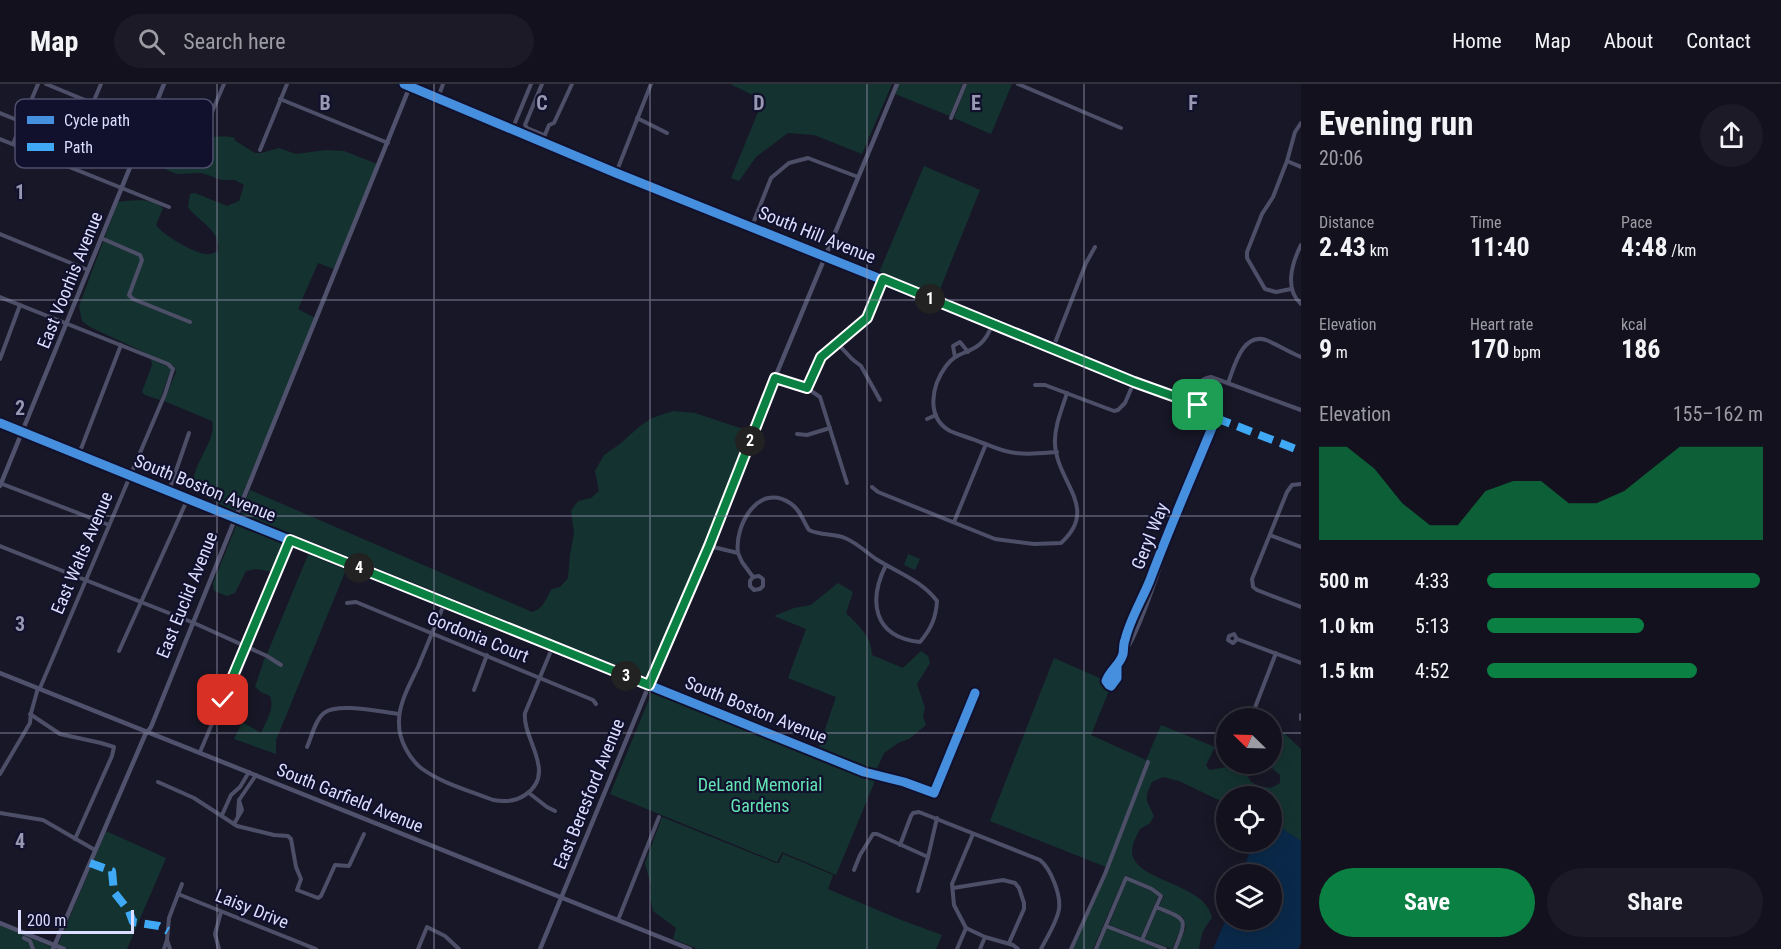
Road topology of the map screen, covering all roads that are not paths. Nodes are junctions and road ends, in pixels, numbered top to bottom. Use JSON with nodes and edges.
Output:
{"nodes":[{"id":1,"x":38,"y":84,"type":"edge"},
{"id":2,"x":46,"y":84,"type":"edge"},
{"id":3,"x":101,"y":84,"type":"edge"},
{"id":4,"x":163,"y":84,"type":"edge"},
{"id":5,"x":224,"y":84,"type":"edge"},
{"id":6,"x":286,"y":84,"type":"edge"},
{"id":7,"x":404,"y":84,"type":"edge"},
{"id":8,"x":443,"y":84,"type":"edge"},
{"id":9,"x":531,"y":84,"type":"edge"},
{"id":10,"x":542,"y":84,"type":"edge"},
{"id":11,"x":572,"y":84,"type":"edge"},
{"id":12,"x":651,"y":84,"type":"edge"},
{"id":13,"x":897,"y":84,"type":"edge"},
{"id":14,"x":964,"y":84,"type":"edge"},
{"id":15,"x":1017,"y":84,"type":"edge"},
{"id":16,"x":411,"y":85,"type":"edge"},
{"id":17,"x":438,"y":98,"type":"junction"},
{"id":18,"x":32,"y":99,"type":"edge"},
{"id":19,"x":82,"y":99,"type":"edge"},
{"id":20,"x":94,"y":99,"type":"edge"},
{"id":21,"x":157,"y":99,"type":"edge"},
{"id":22,"x":280,"y":99,"type":"junction"},
{"id":23,"x":213,"y":110,"type":"edge"},
{"id":24,"x":0,"y":113,"type":"edge"},
{"id":25,"x":637,"y":118,"type":"junction"},
{"id":26,"x":951,"y":118,"type":"dead end"},
{"id":27,"x":15,"y":119,"type":"edge"},
{"id":28,"x":1301,"y":123,"type":"edge"},
{"id":29,"x":1121,"y":128,"type":"dead end"},
{"id":30,"x":512,"y":130,"type":"junction"},
{"id":31,"x":667,"y":133,"type":"dead end"},
{"id":32,"x":544,"y":135,"type":"junction"},
{"id":33,"x":0,"y":139,"type":"edge"},
{"id":34,"x":15,"y":139,"type":"edge"},
{"id":35,"x":542,"y":142,"type":"junction"},
{"id":36,"x":388,"y":143,"type":"junction"},
{"id":37,"x":13,"y":144,"type":"joint"},
{"id":38,"x":260,"y":150,"type":"dead end"},
{"id":39,"x":1287,"y":161,"type":"junction"},
{"id":40,"x":1301,"y":167,"type":"edge"},
{"id":41,"x":71,"y":168,"type":"edge"},
{"id":42,"x":130,"y":168,"type":"edge"},
{"id":43,"x":615,"y":173,"type":"junction"},
{"id":44,"x":858,"y":177,"type":"junction"},
{"id":45,"x":122,"y":187,"type":"junction"},
{"id":46,"x":169,"y":207,"type":"dead end"},
{"id":47,"x":752,"y":226,"type":"junction"},
{"id":48,"x":0,"y":234,"type":"edge"},
{"id":49,"x":101,"y":238,"type":"junction"},
{"id":50,"x":1301,"y":245,"type":"edge"},
{"id":51,"x":1095,"y":248,"type":"dead end"},
{"id":52,"x":825,"y":257,"type":"junction"},
{"id":53,"x":88,"y":270,"type":"junction"},
{"id":54,"x":883,"y":279,"type":"junction"},
{"id":55,"x":1291,"y":289,"type":"junction"},
{"id":56,"x":0,"y":297,"type":"edge"},
{"id":57,"x":1301,"y":304,"type":"edge"},
{"id":58,"x":20,"y":305,"type":"junction"},
{"id":59,"x":190,"y":321,"type":"dead end"},
{"id":60,"x":66,"y":324,"type":"junction"},
{"id":61,"x":992,"y":325,"type":"junction"},
{"id":62,"x":837,"y":343,"type":"junction"},
{"id":63,"x":121,"y":345,"type":"junction"},
{"id":64,"x":1053,"y":348,"type":"junction"},
{"id":65,"x":968,"y":352,"type":"junction"},
{"id":66,"x":955,"y":357,"type":"junction"},
{"id":67,"x":1301,"y":357,"type":"edge"},
{"id":68,"x":0,"y":359,"type":"edge"},
{"id":69,"x":775,"y":378,"type":"junction"},
{"id":70,"x":1134,"y":382,"type":"junction"},
{"id":71,"x":1228,"y":383,"type":"junction"},
{"id":72,"x":1035,"y":385,"type":"dead end"},
{"id":73,"x":807,"y":388,"type":"junction"},
{"id":74,"x":1067,"y":393,"type":"junction"},
{"id":75,"x":880,"y":400,"type":"dead end"},
{"id":76,"x":1190,"y":402,"type":"junction"},
{"id":77,"x":1301,"y":410,"type":"edge"},
{"id":78,"x":936,"y":415,"type":"junction"},
{"id":79,"x":1216,"y":418,"type":"joint"},
{"id":80,"x":927,"y":419,"type":"dead end"},
{"id":81,"x":0,"y":423,"type":"edge"},
{"id":82,"x":830,"y":428,"type":"junction"},
{"id":83,"x":23,"y":432,"type":"junction"},
{"id":84,"x":189,"y":434,"type":"dead end"},
{"id":85,"x":796,"y":434,"type":"dead end"},
{"id":86,"x":986,"y":444,"type":"junction"},
{"id":87,"x":1057,"y":452,"type":"junction"},
{"id":88,"x":79,"y":454,"type":"junction"},
{"id":89,"x":130,"y":475,"type":"junction"},
{"id":90,"x":847,"y":483,"type":"dead end"},
{"id":91,"x":0,"y":484,"type":"edge"},
{"id":92,"x":1301,"y":484,"type":"edge"},
{"id":93,"x":872,"y":487,"type":"dead end"},
{"id":94,"x":170,"y":491,"type":"junction"},
{"id":95,"x":188,"y":498,"type":"junction"},
{"id":96,"x":237,"y":518,"type":"junction"},
{"id":97,"x":954,"y":522,"type":"junction"},
{"id":98,"x":109,"y":525,"type":"junction"},
{"id":99,"x":1270,"y":535,"type":"junction"},
{"id":100,"x":290,"y":540,"type":"junction"},
{"id":101,"x":0,"y":546,"type":"edge"},
{"id":102,"x":709,"y":546,"type":"junction"},
{"id":103,"x":1301,"y":547,"type":"edge"},
{"id":104,"x":738,"y":553,"type":"junction"},
{"id":105,"x":886,"y":565,"type":"junction"},
{"id":106,"x":753,"y":577,"type":"dead end"},
{"id":107,"x":1153,"y":578,"type":"junction"},
{"id":108,"x":86,"y":580,"type":"junction"},
{"id":109,"x":142,"y":602,"type":"junction"},
{"id":110,"x":445,"y":602,"type":"junction"},
{"id":111,"x":347,"y":603,"type":"dead end"},
{"id":112,"x":1301,"y":607,"type":"edge"},
{"id":113,"x":194,"y":623,"type":"junction"},
{"id":114,"x":1130,"y":624,"type":"junction"},
{"id":115,"x":1137,"y":627,"type":"junction"},
{"id":116,"x":433,"y":632,"type":"junction"},
{"id":117,"x":1237,"y":639,"type":"dead end"},
{"id":118,"x":246,"y":646,"type":"junction"},
{"id":119,"x":553,"y":646,"type":"junction"},
{"id":120,"x":119,"y":651,"type":"dead end"},
{"id":121,"x":1276,"y":653,"type":"junction"},
{"id":122,"x":1123,"y":654,"type":"junction"},
{"id":123,"x":487,"y":655,"type":"junction"},
{"id":124,"x":1301,"y":663,"type":"edge"},
{"id":125,"x":281,"y":665,"type":"dead end"},
{"id":126,"x":1117,"y":666,"type":"junction"},
{"id":127,"x":0,"y":673,"type":"edge"},
{"id":128,"x":540,"y":677,"type":"junction"},
{"id":129,"x":649,"y":685,"type":"junction"},
{"id":130,"x":39,"y":688,"type":"junction"},
{"id":131,"x":474,"y":690,"type":"dead end"},
{"id":132,"x":975,"y":693,"type":"dead end"},
{"id":133,"x":596,"y":704,"type":"dead end"},
{"id":134,"x":1255,"y":708,"type":"edge"},
{"id":135,"x":30,"y":714,"type":"junction"},
{"id":136,"x":399,"y":714,"type":"junction"},
{"id":137,"x":148,"y":732,"type":"junction"},
{"id":138,"x":307,"y":747,"type":"dead end"},
{"id":139,"x":200,"y":752,"type":"junction"},
{"id":140,"x":1148,"y":762,"type":"dead end"},
{"id":141,"x":249,"y":772,"type":"junction"},
{"id":142,"x":0,"y":774,"type":"edge"},
{"id":143,"x":256,"y":775,"type":"junction"},
{"id":144,"x":158,"y":782,"type":"dead end"},
{"id":145,"x":528,"y":793,"type":"junction"},
{"id":146,"x":555,"y":810,"type":"dead end"},
{"id":147,"x":0,"y":813,"type":"edge"},
{"id":148,"x":222,"y":815,"type":"junction"},
{"id":149,"x":659,"y":817,"type":"dead end"},
{"id":150,"x":937,"y":818,"type":"junction"},
{"id":151,"x":234,"y":824,"type":"junction"},
{"id":152,"x":364,"y":834,"type":"dead end"},
{"id":153,"x":973,"y":834,"type":"junction"},
{"id":154,"x":75,"y":839,"type":"junction"},
{"id":155,"x":900,"y":845,"type":"junction"},
{"id":156,"x":96,"y":851,"type":"junction"},
{"id":157,"x":928,"y":857,"type":"junction"},
{"id":158,"x":854,"y":870,"type":"dead end"},
{"id":159,"x":182,"y":884,"type":"dead end"},
{"id":160,"x":952,"y":888,"type":"junction"},
{"id":161,"x":918,"y":891,"type":"dead end"},
{"id":162,"x":178,"y":894,"type":"junction"},
{"id":163,"x":561,"y":898,"type":"junction"},
{"id":164,"x":1156,"y":907,"type":"junction"},
{"id":165,"x":222,"y":912,"type":"junction"},
{"id":166,"x":618,"y":920,"type":"junction"},
{"id":167,"x":0,"y":923,"type":"edge"},
{"id":168,"x":1106,"y":926,"type":"junction"},
{"id":169,"x":966,"y":928,"type":"junction"},
{"id":170,"x":985,"y":937,"type":"junction"},
{"id":171,"x":24,"y":938,"type":"dead end"},
{"id":172,"x":167,"y":940,"type":"junction"},
{"id":173,"x":1142,"y":940,"type":"junction"},
{"id":174,"x":1009,"y":943,"type":"junction"},
{"id":175,"x":54,"y":947,"type":"edge"},
{"id":176,"x":33,"y":949,"type":"edge"},
{"id":177,"x":64,"y":949,"type":"edge"},
{"id":178,"x":164,"y":949,"type":"edge"},
{"id":179,"x":170,"y":949,"type":"edge"},
{"id":180,"x":219,"y":949,"type":"edge"},
{"id":181,"x":316,"y":949,"type":"edge"},
{"id":182,"x":418,"y":949,"type":"edge"},
{"id":183,"x":459,"y":949,"type":"edge"},
{"id":184,"x":540,"y":949,"type":"edge"},
{"id":185,"x":690,"y":949,"type":"edge"},
{"id":186,"x":957,"y":949,"type":"edge"},
{"id":187,"x":981,"y":949,"type":"edge"},
{"id":188,"x":1018,"y":949,"type":"edge"},
{"id":189,"x":1041,"y":949,"type":"edge"},
{"id":190,"x":1071,"y":949,"type":"edge"},
{"id":191,"x":1096,"y":949,"type":"edge"},
{"id":192,"x":1165,"y":949,"type":"edge"},
{"id":193,"x":1175,"y":949,"type":"edge"}],
"edges":[{"from":1,"to":18,"type":"street"},
{"from":2,"to":19,"type":"street"},
{"from":3,"to":20,"type":"street"},
{"from":4,"to":21,"type":"street","name":"East Voorhis Avenue"},
{"from":5,"to":23,"type":"street"},
{"from":6,"to":22,"type":"street"},
{"from":7,"to":16,"type":"street","name":"South Hill Avenue"},
{"from":8,"to":17,"type":"street"},
{"from":9,"to":30,"type":"street"},
{"from":10,"to":32,"type":"street"},
{"from":11,"to":32,"type":"street"},
{"from":12,"to":25,"type":"street"},
{"from":13,"to":44,"type":"street","name":"East Beresford Avenue"},
{"from":14,"to":26,"type":"street"},
{"from":15,"to":29,"type":"street"},
{"from":16,"to":17,"type":"street","name":"South Hill Avenue"},
{"from":16,"to":36,"type":"street","name":"East Euclid Avenue"},
{"from":17,"to":30,"type":"street","name":"South Hill Avenue"},
{"from":22,"to":36,"type":"street"},
{"from":22,"to":38,"type":"street"},
{"from":24,"to":27,"type":"street"},
{"from":25,"to":31,"type":"street"},
{"from":25,"to":43,"type":"street"},
{"from":28,"to":39,"type":"street"},
{"from":30,"to":35,"type":"street","name":"South Hill Avenue"},
{"from":32,"to":35,"type":"street"},
{"from":33,"to":37,"type":"street"},
{"from":34,"to":37,"type":"street"},
{"from":35,"to":43,"type":"street","name":"South Hill Avenue"},
{"from":36,"to":96,"type":"street","name":"East Euclid Avenue"},
{"from":39,"to":40,"type":"street"},
{"from":39,"to":55,"type":"street"},
{"from":41,"to":45,"type":"street"},
{"from":42,"to":45,"type":"street","name":"East Voorhis Avenue"},
{"from":43,"to":47,"type":"street","name":"South Hill Avenue"},
{"from":44,"to":47,"type":"street"},
{"from":44,"to":52,"type":"street","name":"East Beresford Avenue"},
{"from":45,"to":46,"type":"street"},
{"from":45,"to":49,"type":"street","name":"East Voorhis Avenue"},
{"from":47,"to":52,"type":"street","name":"South Hill Avenue"},
{"from":48,"to":53,"type":"street"},
{"from":49,"to":53,"type":"street","name":"East Voorhis Avenue"},
{"from":49,"to":59,"type":"street"},
{"from":50,"to":55,"type":"street"},
{"from":51,"to":64,"type":"street"},
{"from":52,"to":54,"type":"street","name":"South Hill Avenue"},
{"from":52,"to":69,"type":"street","name":"East Beresford Avenue"},
{"from":53,"to":60,"type":"street","name":"East Voorhis Avenue"},
{"from":54,"to":61,"type":"street","name":"South Hill Avenue"},
{"from":54,"to":62,"type":"street"},
{"from":55,"to":57,"type":"street"},
{"from":56,"to":58,"type":"street"},
{"from":58,"to":60,"type":"street"},
{"from":58,"to":68,"type":"street"},
{"from":60,"to":63,"type":"street"},
{"from":60,"to":83,"type":"street","name":"East Voorhis Avenue"},
{"from":61,"to":64,"type":"street","name":"South Hill Avenue"},
{"from":61,"to":65,"type":"street"},
{"from":62,"to":73,"type":"street"},
{"from":62,"to":75,"type":"street"},
{"from":63,"to":88,"type":"street"},
{"from":63,"to":89,"type":"street","name":"East Walts Avenue"},
{"from":64,"to":70,"type":"street","name":"South Hill Avenue"},
{"from":65,"to":66,"type":"street"},
{"from":65,"to":66,"type":"street"},
{"from":66,"to":78,"type":"street"},
{"from":67,"to":71,"type":"street"},
{"from":69,"to":73,"type":"street"},
{"from":69,"to":102,"type":"street","name":"East Beresford Avenue"},
{"from":70,"to":74,"type":"street"},
{"from":70,"to":76,"type":"street","name":"South Hill Avenue"},
{"from":71,"to":76,"type":"street"},
{"from":71,"to":77,"type":"street"},
{"from":72,"to":74,"type":"street"},
{"from":73,"to":82,"type":"street"},
{"from":74,"to":87,"type":"street"},
{"from":76,"to":79,"type":"street","name":"South Hill Avenue"},
{"from":78,"to":80,"type":"street"},
{"from":78,"to":86,"type":"street"},
{"from":79,"to":107,"type":"street","name":"Geryl Way"},
{"from":81,"to":83,"type":"street","name":"South Boston Avenue"},
{"from":82,"to":85,"type":"street"},
{"from":82,"to":90,"type":"street"},
{"from":83,"to":88,"type":"street","name":"South Boston Avenue"},
{"from":83,"to":91,"type":"street","name":"East Voorhis Avenue"},
{"from":84,"to":94,"type":"street"},
{"from":86,"to":87,"type":"street"},
{"from":86,"to":97,"type":"street"},
{"from":87,"to":97,"type":"street"},
{"from":88,"to":89,"type":"street","name":"South Boston Avenue"},
{"from":89,"to":94,"type":"street","name":"South Boston Avenue"},
{"from":89,"to":98,"type":"street","name":"East Walts Avenue"},
{"from":91,"to":98,"type":"street"},
{"from":92,"to":99,"type":"street"},
{"from":93,"to":97,"type":"street"},
{"from":94,"to":95,"type":"street","name":"South Boston Avenue"},
{"from":95,"to":96,"type":"street","name":"South Boston Avenue"},
{"from":95,"to":109,"type":"street"},
{"from":96,"to":100,"type":"street","name":"South Boston Avenue"},
{"from":96,"to":113,"type":"street","name":"East Euclid Avenue"},
{"from":98,"to":108,"type":"street","name":"East Walts Avenue"},
{"from":99,"to":103,"type":"street"},
{"from":99,"to":112,"type":"street"},
{"from":100,"to":110,"type":"street","name":"South Boston Avenue"},
{"from":100,"to":118,"type":"street"},
{"from":101,"to":108,"type":"street"},
{"from":102,"to":104,"type":"street"},
{"from":102,"to":129,"type":"street","name":"East Beresford Avenue"},
{"from":104,"to":105,"type":"street"},
{"from":104,"to":106,"type":"street"},
{"from":105,"to":105,"type":"street"},
{"from":107,"to":114,"type":"street","name":"Geryl Way"},
{"from":107,"to":115,"type":"street","name":"Geryl Way"},
{"from":108,"to":109,"type":"street"},
{"from":108,"to":130,"type":"street","name":"East Walts Avenue"},
{"from":109,"to":113,"type":"street"},
{"from":109,"to":120,"type":"street"},
{"from":110,"to":116,"type":"street"},
{"from":110,"to":119,"type":"street","name":"South Boston Avenue"},
{"from":111,"to":116,"type":"street","name":"Gordonia Court"},
{"from":113,"to":118,"type":"street"},
{"from":113,"to":137,"type":"street","name":"East Euclid Avenue"},
{"from":114,"to":115,"type":"street"},
{"from":114,"to":122,"type":"street","name":"Geryl Way"},
{"from":115,"to":122,"type":"street","name":"Geryl Way"},
{"from":116,"to":123,"type":"street","name":"Gordonia Court"},
{"from":116,"to":136,"type":"street"},
{"from":117,"to":121,"type":"street"},
{"from":118,"to":125,"type":"street"},
{"from":118,"to":139,"type":"street"},
{"from":119,"to":128,"type":"street"},
{"from":119,"to":129,"type":"street","name":"South Boston Avenue"},
{"from":121,"to":124,"type":"street"},
{"from":121,"to":134,"type":"street"},
{"from":122,"to":126,"type":"street","name":"Geryl Way"},
{"from":123,"to":128,"type":"street","name":"Gordonia Court"},
{"from":123,"to":131,"type":"street"},
{"from":126,"to":126,"type":"street","name":"Geryl Way"},
{"from":127,"to":130,"type":"street","name":"South Garfield Avenue"},
{"from":128,"to":133,"type":"street","name":"Gordonia Court"},
{"from":128,"to":145,"type":"street"},
{"from":129,"to":132,"type":"street","name":"South Boston Avenue"},
{"from":129,"to":163,"type":"street","name":"East Beresford Avenue"},
{"from":130,"to":135,"type":"street","name":"East Walts Avenue"},
{"from":130,"to":137,"type":"street","name":"South Garfield Avenue"},
{"from":135,"to":142,"type":"street","name":"East Walts Avenue"},
{"from":135,"to":154,"type":"street"},
{"from":136,"to":138,"type":"street"},
{"from":136,"to":145,"type":"street"},
{"from":137,"to":139,"type":"street","name":"South Garfield Avenue"},
{"from":137,"to":156,"type":"street","name":"East Euclid Avenue"},
{"from":139,"to":141,"type":"street","name":"South Garfield Avenue"},
{"from":140,"to":190,"type":"street"},
{"from":141,"to":143,"type":"street","name":"South Garfield Avenue"},
{"from":141,"to":148,"type":"street"},
{"from":143,"to":151,"type":"street"},
{"from":143,"to":163,"type":"street","name":"South Garfield Avenue"},
{"from":144,"to":148,"type":"street"},
{"from":145,"to":146,"type":"street"},
{"from":147,"to":154,"type":"street"},
{"from":148,"to":151,"type":"street"},
{"from":149,"to":166,"type":"street"},
{"from":150,"to":153,"type":"street"},
{"from":150,"to":155,"type":"street"},
{"from":150,"to":157,"type":"street"},
{"from":151,"to":152,"type":"street"},
{"from":153,"to":160,"type":"street"},
{"from":153,"to":189,"type":"street"},
{"from":154,"to":156,"type":"street"},
{"from":155,"to":157,"type":"street"},
{"from":155,"to":158,"type":"street"},
{"from":156,"to":175,"type":"street","name":"East Euclid Avenue"},
{"from":157,"to":161,"type":"street"},
{"from":159,"to":162,"type":"street"},
{"from":160,"to":169,"type":"street"},
{"from":160,"to":174,"type":"street"},
{"from":162,"to":165,"type":"street","name":"Laisy Drive"},
{"from":162,"to":172,"type":"street"},
{"from":163,"to":166,"type":"street","name":"South Garfield Avenue"},
{"from":163,"to":184,"type":"street","name":"East Beresford Avenue"},
{"from":164,"to":168,"type":"street"},
{"from":164,"to":173,"type":"street"},
{"from":164,"to":193,"type":"street"},
{"from":165,"to":180,"type":"street"},
{"from":165,"to":181,"type":"street","name":"Laisy Drive"},
{"from":166,"to":185,"type":"street","name":"South Garfield Avenue"},
{"from":167,"to":175,"type":"street"},
{"from":168,"to":173,"type":"street"},
{"from":168,"to":191,"type":"street"},
{"from":169,"to":170,"type":"street"},
{"from":169,"to":186,"type":"street"},
{"from":170,"to":174,"type":"street"},
{"from":170,"to":187,"type":"street"},
{"from":171,"to":176,"type":"street"},
{"from":172,"to":178,"type":"street"},
{"from":172,"to":179,"type":"street"},
{"from":173,"to":192,"type":"street"},
{"from":174,"to":188,"type":"street"},
{"from":175,"to":177,"type":"street"},
{"from":182,"to":183,"type":"street"}]}
